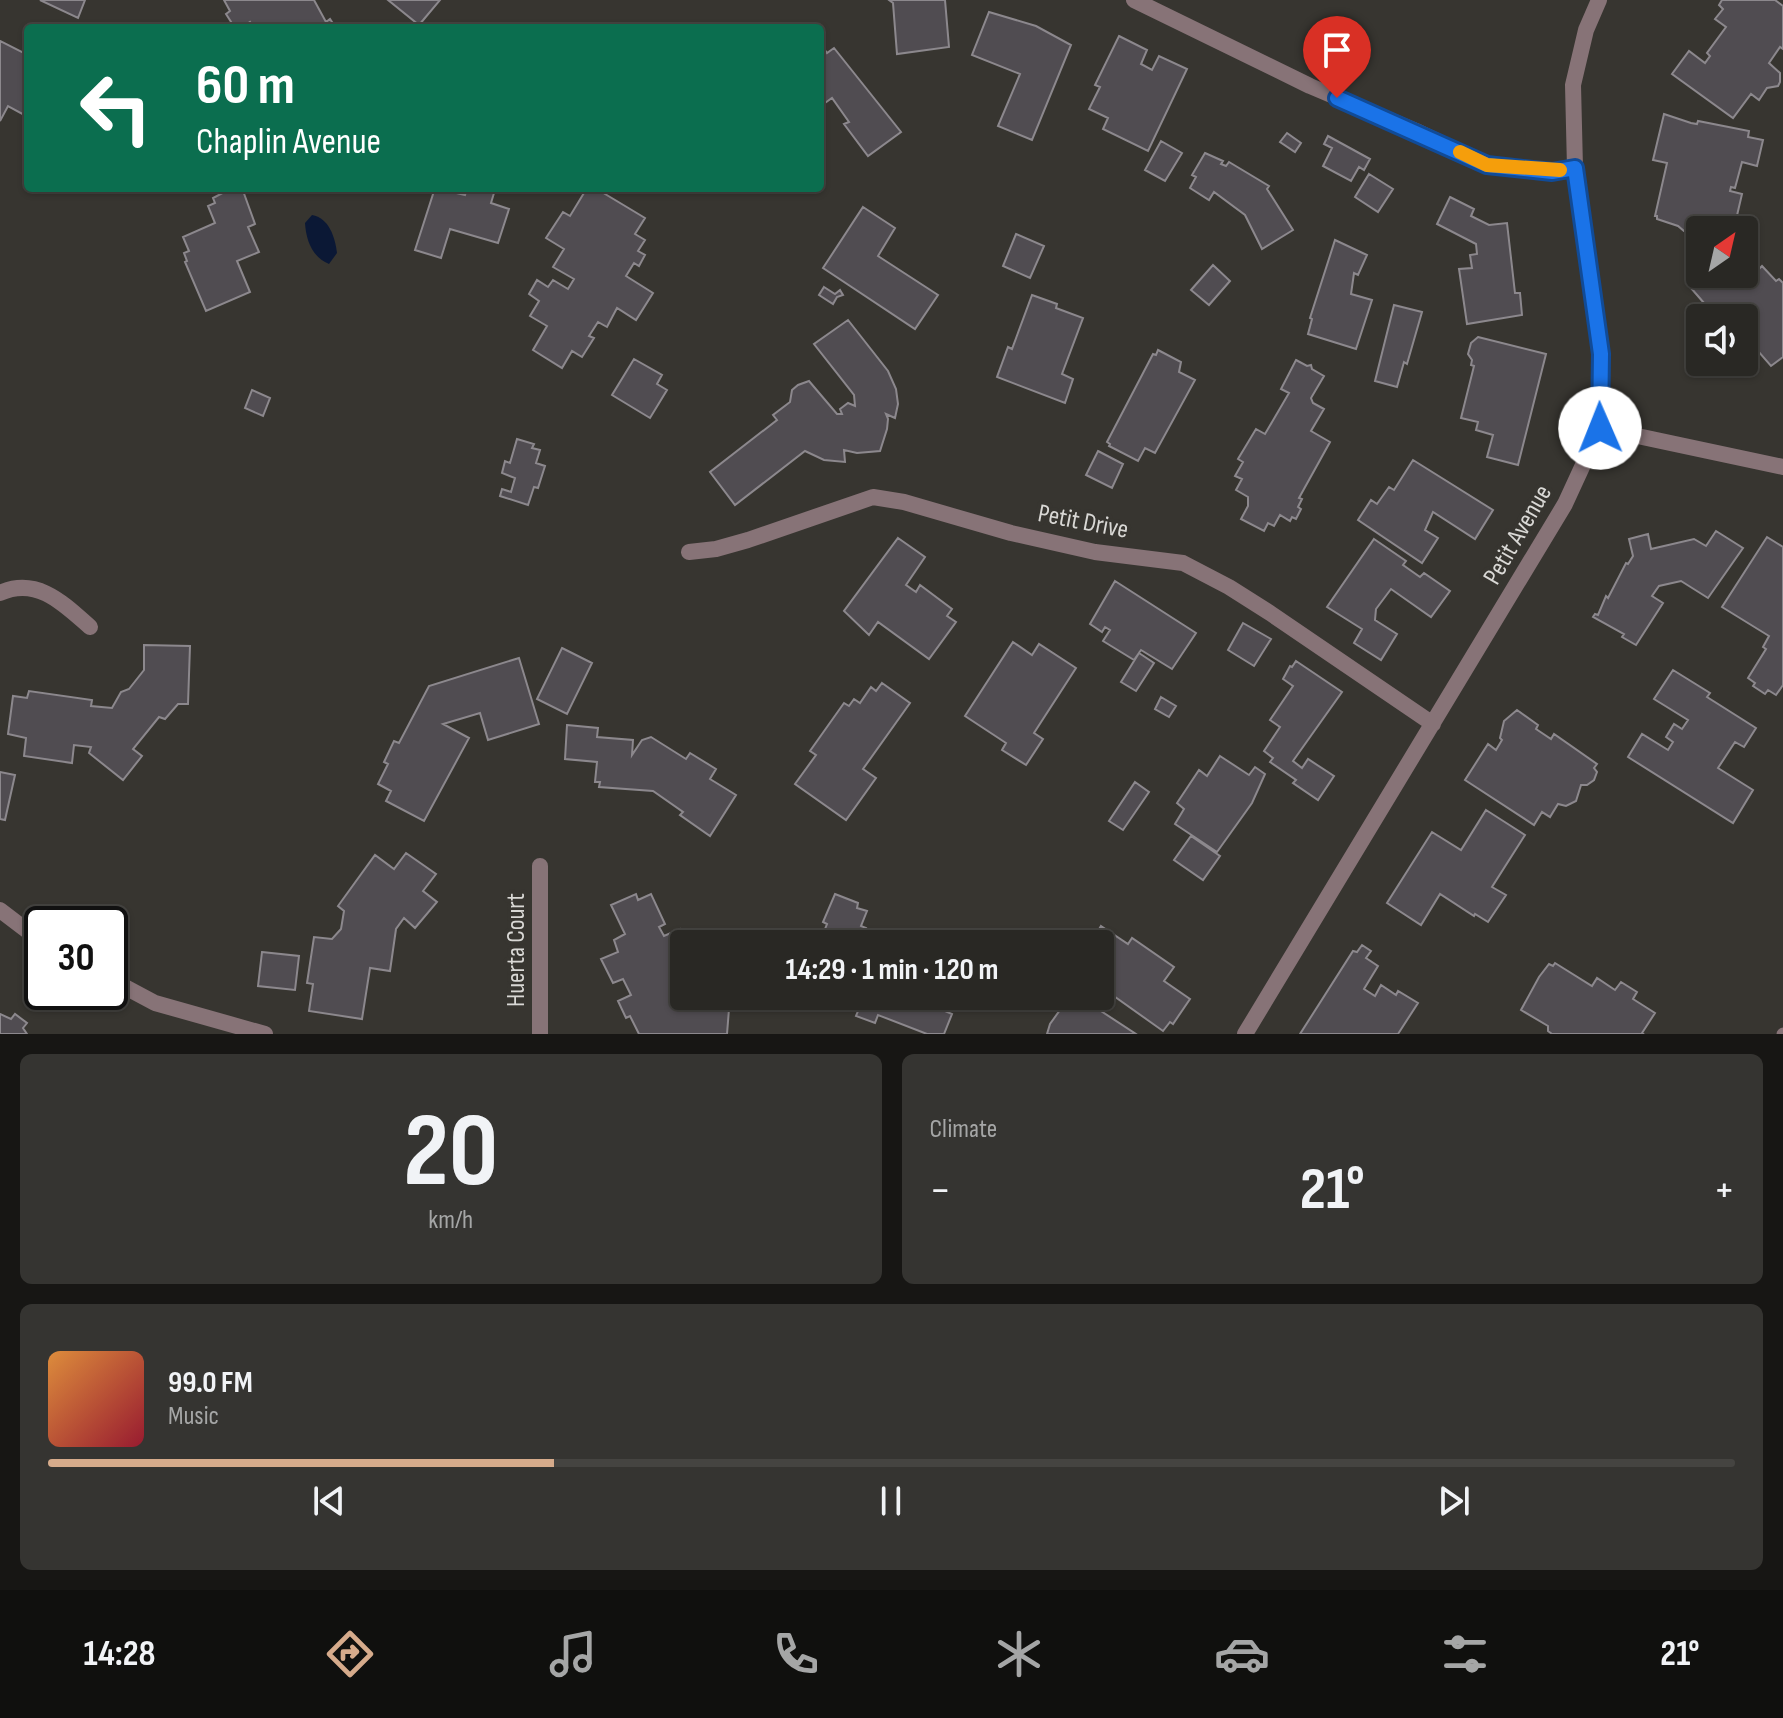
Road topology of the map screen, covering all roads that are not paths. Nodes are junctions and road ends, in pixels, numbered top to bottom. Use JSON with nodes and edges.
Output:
{"nodes":[{"id":1,"x":1134,"y":0,"type":"edge"},
{"id":2,"x":1599,"y":0,"type":"edge"},
{"id":3,"x":1575,"y":168,"type":"junction"},
{"id":4,"x":1600,"y":428,"type":"junction"},
{"id":5,"x":1783,"y":467,"type":"edge"},
{"id":6,"x":689,"y":552,"type":"dead end"},
{"id":7,"x":0,"y":593,"type":"edge"},
{"id":8,"x":90,"y":627,"type":"dead end"},
{"id":9,"x":1433,"y":724,"type":"junction"},
{"id":10,"x":540,"y":866,"type":"dead end"},
{"id":11,"x":0,"y":910,"type":"edge"},
{"id":12,"x":24,"y":928,"type":"edge"},
{"id":13,"x":128,"y":989,"type":"edge"},
{"id":14,"x":265,"y":1034,"type":"edge"},
{"id":15,"x":540,"y":1034,"type":"edge"},
{"id":16,"x":1245,"y":1034,"type":"edge"}],
"edges":[{"from":1,"to":3,"type":"street"},
{"from":2,"to":3,"type":"street","name":"Petit Avenue"},
{"from":3,"to":4,"type":"street","name":"Petit Avenue"},
{"from":4,"to":5,"type":"street"},
{"from":4,"to":9,"type":"street","name":"Petit Avenue"},
{"from":6,"to":9,"type":"street","name":"Petit Drive"},
{"from":7,"to":8,"type":"street"},
{"from":9,"to":16,"type":"street","name":"Petit Avenue"},
{"from":10,"to":15,"type":"street","name":"Huerta Court"},
{"from":11,"to":12,"type":"street"},
{"from":13,"to":14,"type":"street"}]}
